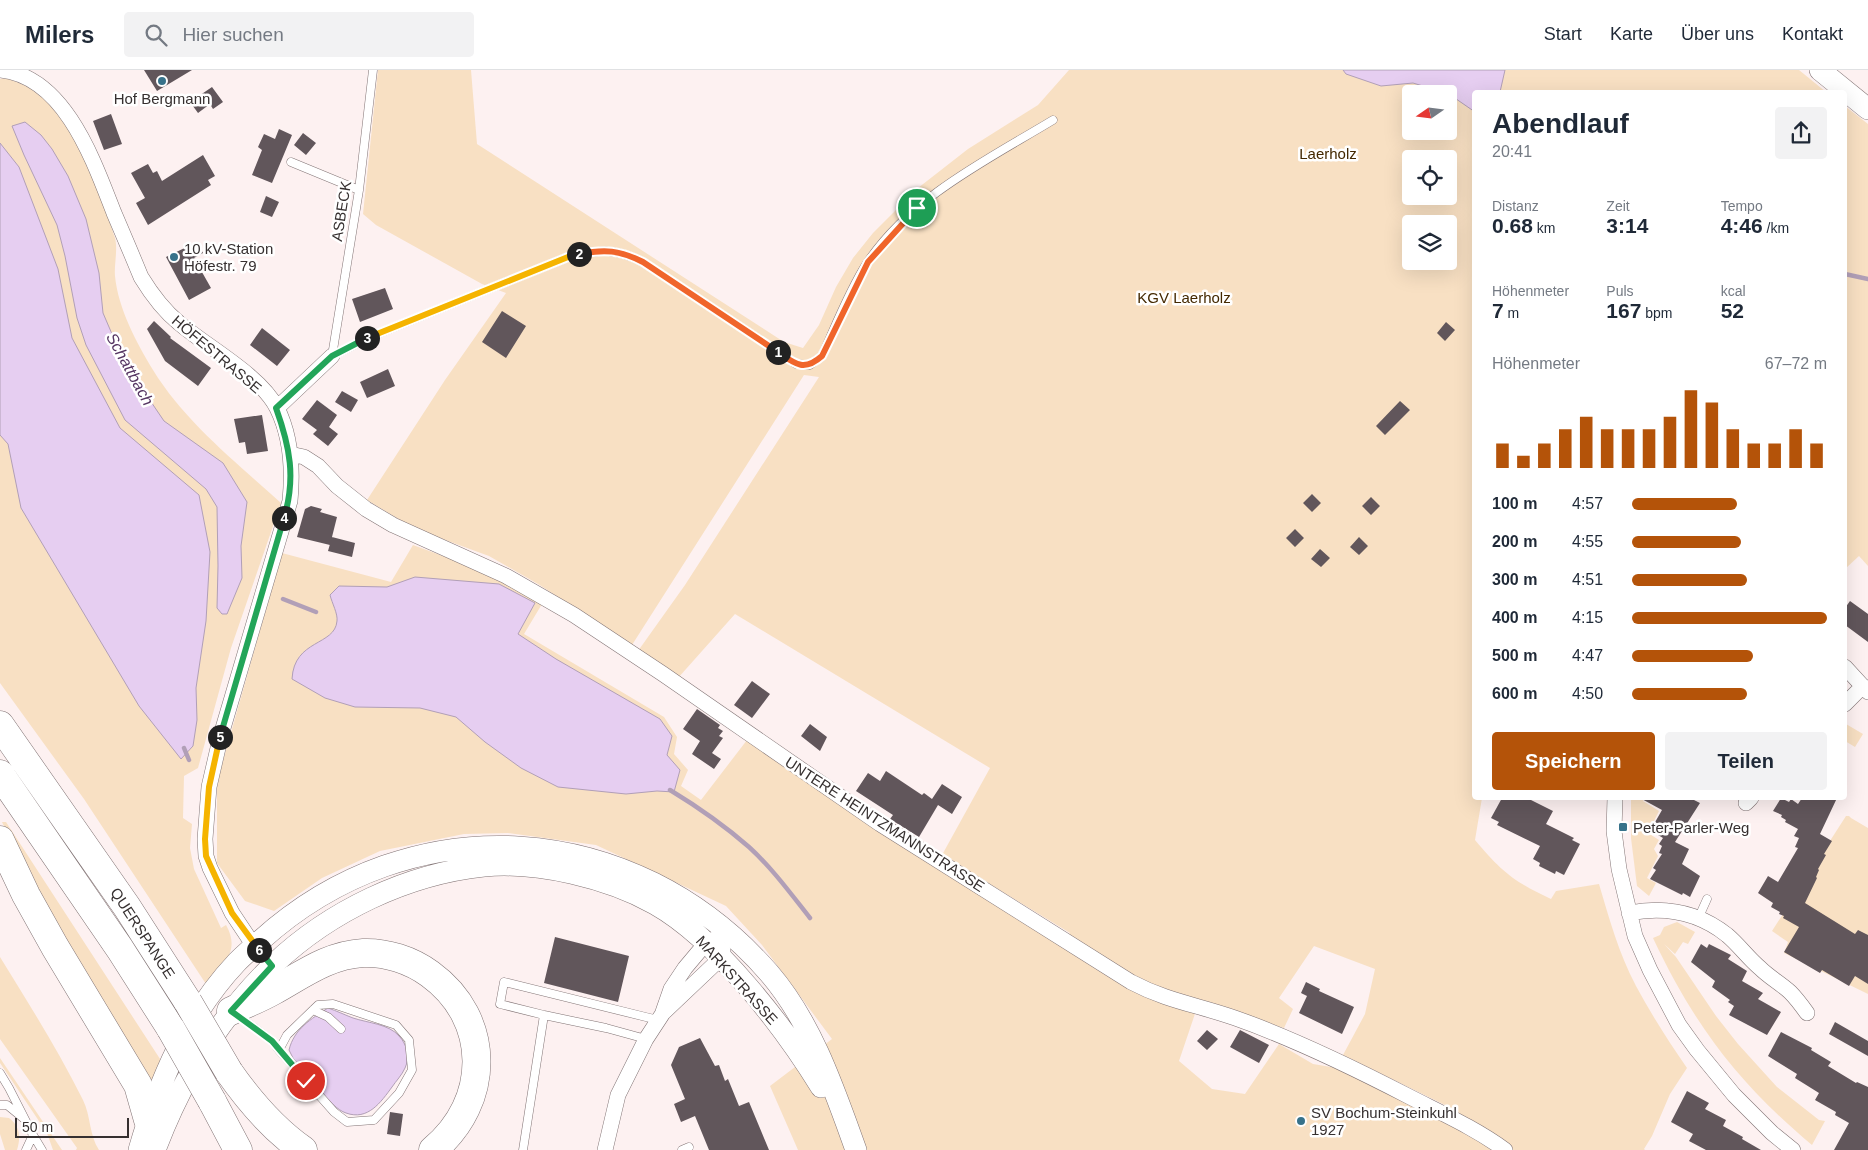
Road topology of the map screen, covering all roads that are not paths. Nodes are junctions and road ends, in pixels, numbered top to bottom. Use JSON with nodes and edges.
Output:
{"nodes":[{"id":1,"x":0,"y":70,"type":"edge"},
{"id":2,"x":373,"y":70,"type":"edge"},
{"id":3,"x":1820,"y":70,"type":"edge"},
{"id":4,"x":1845,"y":90,"type":"edge"},
{"id":5,"x":1847,"y":92,"type":"edge"},
{"id":6,"x":1868,"y":109,"type":"edge"},
{"id":7,"x":1053,"y":120,"type":"dead end"},
{"id":8,"x":292,"y":162,"type":"dead end"},
{"id":9,"x":359,"y":190,"type":"junction"},
{"id":10,"x":332,"y":356,"type":"junction"},
{"id":11,"x":276,"y":408,"type":"junction"},
{"id":12,"x":290,"y":454,"type":"junction"},
{"id":13,"x":1847,"y":669,"type":"edge"},
{"id":14,"x":1865,"y":689,"type":"edge"},
{"id":15,"x":1847,"y":702,"type":"edge"},
{"id":16,"x":0,"y":725,"type":"edge"},
{"id":17,"x":0,"y":774,"type":"edge"},
{"id":18,"x":1615,"y":800,"type":"edge"},
{"id":19,"x":0,"y":840,"type":"edge"},
{"id":20,"x":1707,"y":899,"type":"dead end"},
{"id":21,"x":1629,"y":913,"type":"junction"},
{"id":22,"x":1698,"y":918,"type":"junction"},
{"id":23,"x":728,"y":932,"type":"junction"},
{"id":24,"x":255,"y":945,"type":"junction"},
{"id":25,"x":713,"y":951,"type":"junction"},
{"id":26,"x":272,"y":966,"type":"junction"},
{"id":27,"x":313,"y":1010,"type":"junction"},
{"id":28,"x":231,"y":1011,"type":"junction"},
{"id":29,"x":1807,"y":1013,"type":"dead end"},
{"id":30,"x":544,"y":1015,"type":"junction"},
{"id":31,"x":660,"y":1017,"type":"junction"},
{"id":32,"x":341,"y":1029,"type":"dead end"},
{"id":33,"x":646,"y":1039,"type":"junction"},
{"id":34,"x":279,"y":1050,"type":"junction"},
{"id":35,"x":228,"y":1072,"type":"junction"},
{"id":36,"x":0,"y":1074,"type":"edge"},
{"id":37,"x":0,"y":1105,"type":"edge"},
{"id":38,"x":25,"y":1119,"type":"junction"},
{"id":39,"x":148,"y":1120,"type":"junction"},
{"id":40,"x":33,"y":1135,"type":"junction"},
{"id":41,"x":26,"y":1150,"type":"edge"},
{"id":42,"x":35,"y":1150,"type":"edge"},
{"id":43,"x":42,"y":1150,"type":"edge"},
{"id":44,"x":139,"y":1150,"type":"edge"},
{"id":45,"x":155,"y":1150,"type":"edge"},
{"id":46,"x":238,"y":1150,"type":"edge"},
{"id":47,"x":270,"y":1150,"type":"edge"},
{"id":48,"x":303,"y":1150,"type":"edge"},
{"id":49,"x":434,"y":1150,"type":"edge"},
{"id":50,"x":523,"y":1150,"type":"edge"},
{"id":51,"x":606,"y":1150,"type":"edge"},
{"id":52,"x":855,"y":1150,"type":"edge"},
{"id":53,"x":1504,"y":1150,"type":"edge"},
{"id":54,"x":1793,"y":1150,"type":"edge"}],
"edges":[{"from":1,"to":11,"type":"street","name":"HÖFESTRASSE"},
{"from":2,"to":9,"type":"lane","name":"ASBECK"},
{"from":3,"to":4,"type":"main road"},
{"from":5,"to":6,"type":"main road"},
{"from":7,"to":10,"type":"lane"},
{"from":8,"to":9,"type":"lane"},
{"from":9,"to":10,"type":"lane","name":"ASBECK"},
{"from":10,"to":11,"type":"street"},
{"from":11,"to":12,"type":"street","name":"HÖFESTRASSE"},
{"from":12,"to":24,"type":"street","name":"HÖFESTRASSE"},
{"from":12,"to":53,"type":"street","name":"UNTERE HEINTZMANNSTRASSE"},
{"from":13,"to":14,"type":"street"},
{"from":14,"to":15,"type":"street"},
{"from":16,"to":35,"type":"highway","name":"QUERSPANGE","bridge":true},
{"from":17,"to":46,"type":"highway","name":"QUERSPANGE","bridge":true},
{"from":18,"to":21,"type":"street"},
{"from":19,"to":39,"type":"highway"},
{"from":20,"to":22,"type":"lane"},
{"from":21,"to":22,"type":"street"},
{"from":21,"to":54,"type":"street"},
{"from":22,"to":29,"type":"street"},
{"from":23,"to":24,"type":"main road","name":"MARKSTRASSE"},
{"from":23,"to":25,"type":"street"},
{"from":23,"to":52,"type":"main road","name":"MARKSTRASSE"},
{"from":24,"to":26,"type":"street","name":"HÖFESTRASSE"},
{"from":24,"to":39,"type":"main road","name":"MARKSTRASSE"},
{"from":25,"to":26,"type":"main road","name":"MARKSTRASSE"},
{"from":25,"to":31,"type":"street"},
{"from":25,"to":31,"type":"street"},
{"from":25,"to":52,"type":"main road","name":"MARKSTRASSE"},
{"from":26,"to":28,"type":"main road","name":"MARKSTRASSE"},
{"from":27,"to":32,"type":"lane"},
{"from":27,"to":34,"type":"lane"},
{"from":27,"to":34,"type":"lane"},
{"from":28,"to":34,"type":"lane"},
{"from":28,"to":45,"type":"main road","name":"MARKSTRASSE"},
{"from":28,"to":49,"type":"highway"},
{"from":30,"to":31,"type":"lane"},
{"from":30,"to":33,"type":"lane"},
{"from":30,"to":50,"type":"lane"},
{"from":31,"to":33,"type":"street"},
{"from":33,"to":51,"type":"street"},
{"from":35,"to":47,"type":"highway","name":"QUERSPANGE"},
{"from":35,"to":48,"type":"highway"},
{"from":36,"to":38,"type":"lane"},
{"from":37,"to":38,"type":"lane"},
{"from":38,"to":40,"type":"lane"},
{"from":39,"to":44,"type":"main road","name":"MARKSTRASSE"},
{"from":40,"to":41,"type":"lane"},
{"from":40,"to":42,"type":"lane"},
{"from":40,"to":43,"type":"lane"}]}
